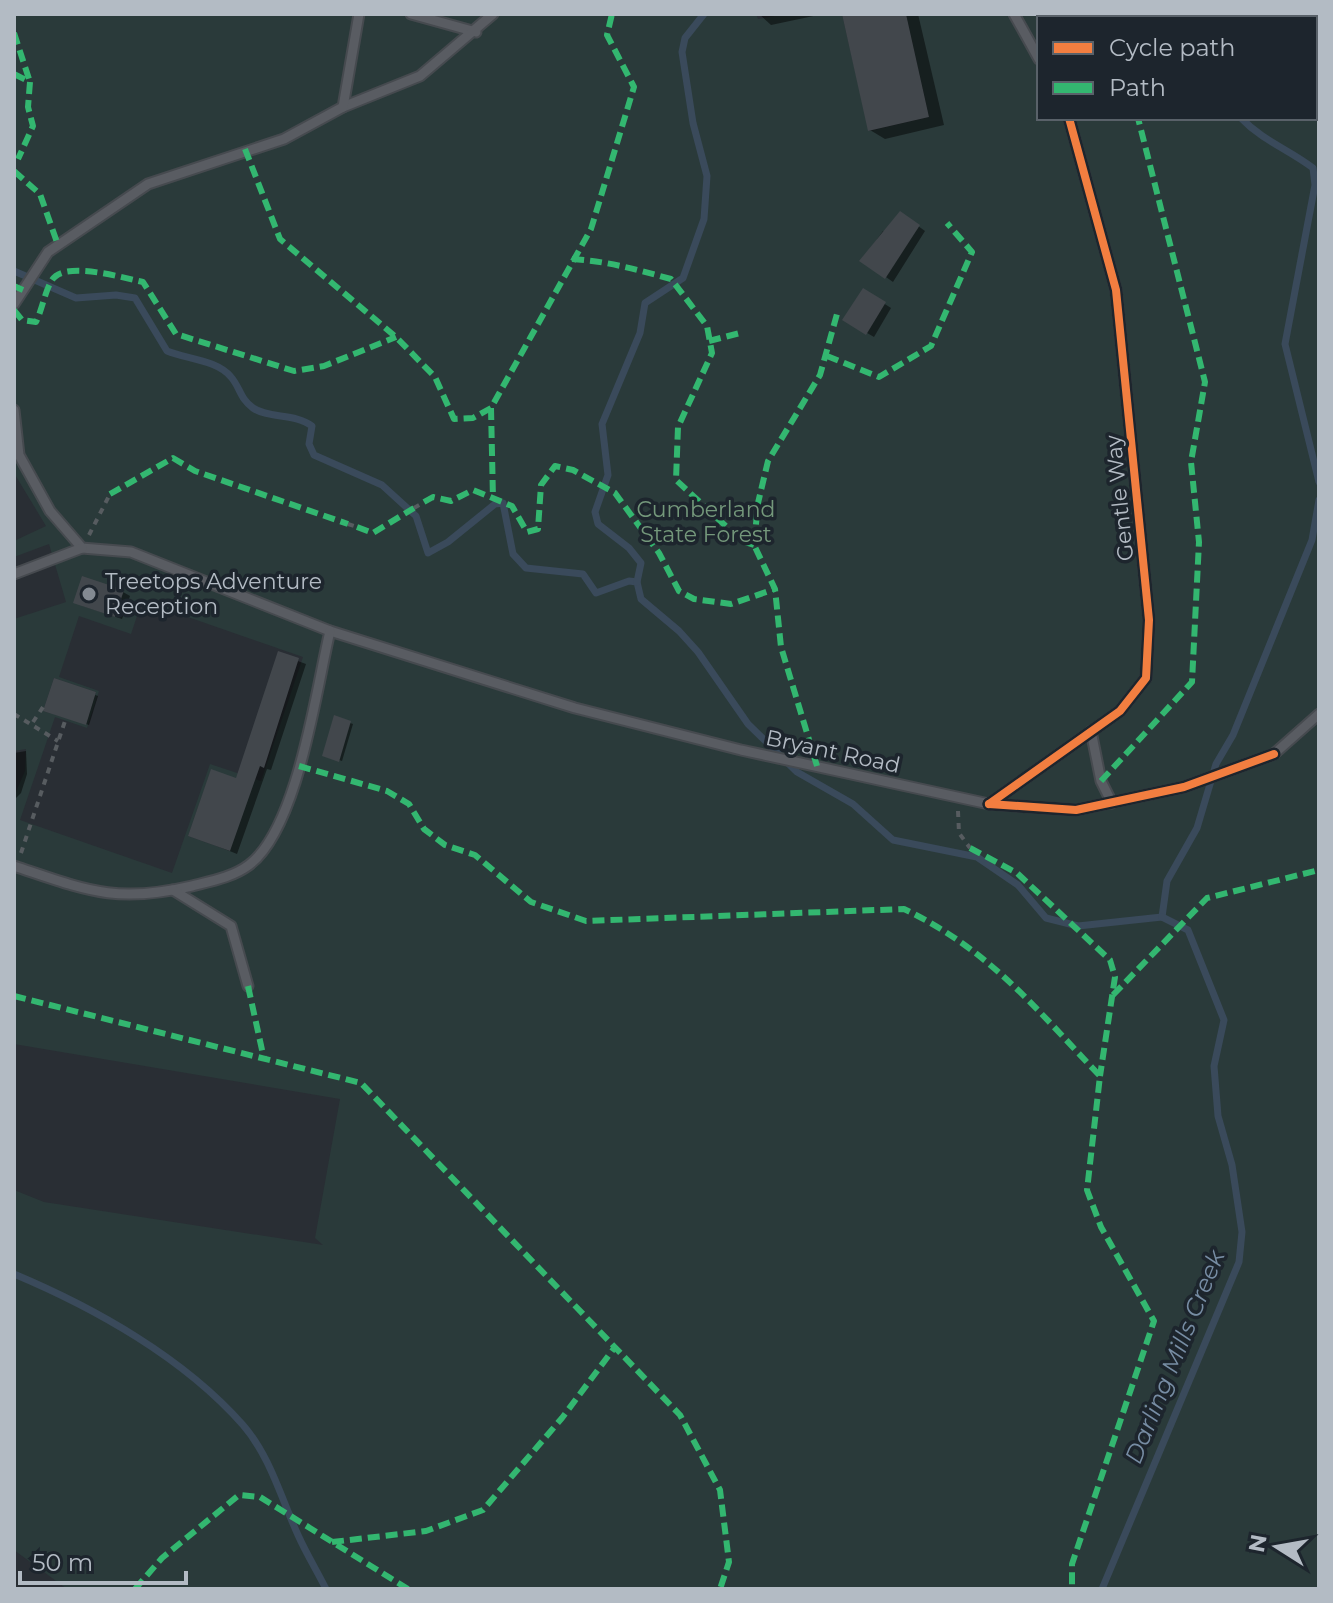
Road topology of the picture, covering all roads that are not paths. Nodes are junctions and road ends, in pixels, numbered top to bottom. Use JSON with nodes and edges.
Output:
{"nodes":[{"id":1,"x":359,"y":14,"type":"edge"},
{"id":2,"x":411,"y":14,"type":"edge"},
{"id":3,"x":493,"y":14,"type":"edge"},
{"id":4,"x":1014,"y":14,"type":"edge"},
{"id":5,"x":476,"y":32,"type":"junction"},
{"id":6,"x":1037,"y":55,"type":"edge"},
{"id":7,"x":343,"y":107,"type":"junction"},
{"id":8,"x":1070,"y":120,"type":"edge"},
{"id":9,"x":14,"y":304,"type":"edge"},
{"id":10,"x":14,"y":410,"type":"edge"},
{"id":11,"x":82,"y":548,"type":"junction"},
{"id":12,"x":14,"y":574,"type":"edge"},
{"id":13,"x":330,"y":631,"type":"junction"},
{"id":14,"x":1319,"y":714,"type":"edge"},
{"id":15,"x":1091,"y":731,"type":"junction"},
{"id":16,"x":1112,"y":803,"type":"junction"},
{"id":17,"x":989,"y":804,"type":"junction"},
{"id":18,"x":15,"y":866,"type":"edge"},
{"id":19,"x":173,"y":890,"type":"junction"},
{"id":20,"x":248,"y":986,"type":"dead end"}],
"edges":[{"from":1,"to":7,"type":"lane"},
{"from":2,"to":5,"type":"lane"},
{"from":3,"to":5,"type":"lane"},
{"from":4,"to":6,"type":"lane"},
{"from":5,"to":7,"type":"lane"},
{"from":7,"to":9,"type":"lane"},
{"from":8,"to":15,"type":"lane","name":"Gentle Way"},
{"from":10,"to":11,"type":"lane"},
{"from":11,"to":12,"type":"lane"},
{"from":11,"to":13,"type":"lane","name":"Bryant Road"},
{"from":13,"to":17,"type":"lane","name":"Bryant Road"},
{"from":13,"to":19,"type":"lane"},
{"from":14,"to":16,"type":"lane","name":"Bryant Road"},
{"from":15,"to":16,"type":"lane"},
{"from":15,"to":17,"type":"lane","name":"Gentle Way"},
{"from":16,"to":17,"type":"lane","name":"Bryant Road"},
{"from":18,"to":19,"type":"lane"},
{"from":19,"to":20,"type":"lane"}]}
